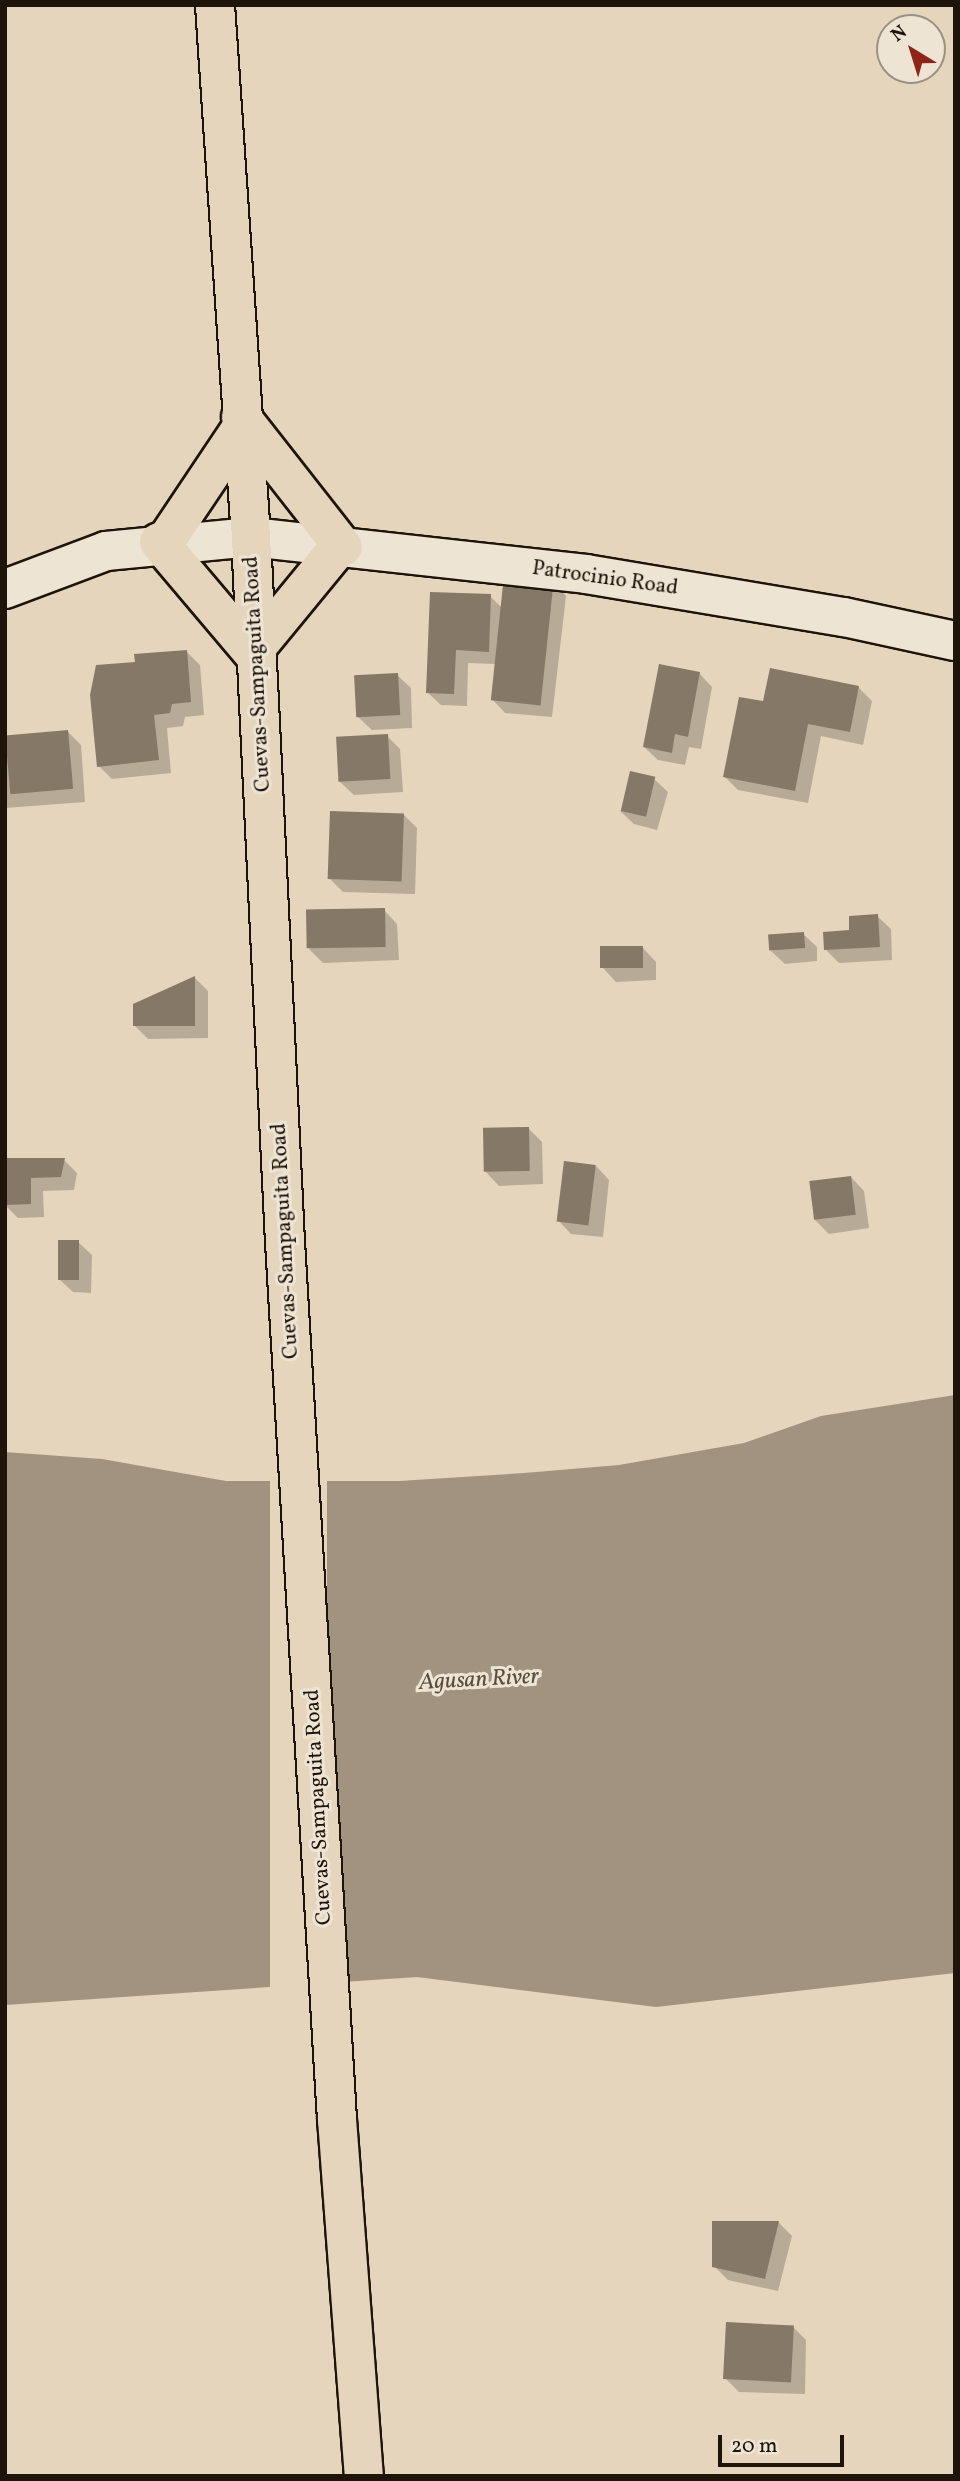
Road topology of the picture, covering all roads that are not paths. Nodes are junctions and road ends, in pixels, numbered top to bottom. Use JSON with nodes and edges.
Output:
{"nodes":[{"id":1,"x":215,"y":5,"type":"edge"},
{"id":2,"x":241,"y":422,"type":"junction"},
{"id":3,"x":251,"y":537,"type":"junction"},
{"id":4,"x":162,"y":542,"type":"junction"},
{"id":5,"x":341,"y":547,"type":"junction"},
{"id":6,"x":5,"y":589,"type":"edge"},
{"id":7,"x":955,"y":641,"type":"edge"},
{"id":8,"x":257,"y":653,"type":"junction"},
{"id":9,"x":364,"y":2476,"type":"edge"}],
"edges":[{"from":1,"to":2,"type":"main road","name":"Cuevas-Sampaguita Road"},
{"from":2,"to":3,"type":"main road","name":"Cuevas-Sampaguita Road"},
{"from":2,"to":4,"type":"main road"},
{"from":2,"to":5,"type":"main road"},
{"from":3,"to":4,"type":"street","name":"Patrocinio Road"},
{"from":3,"to":5,"type":"street","name":"Patrocinio Road"},
{"from":3,"to":8,"type":"main road","name":"Cuevas-Sampaguita Road"},
{"from":4,"to":6,"type":"street","name":"Patrocinio Road"},
{"from":4,"to":8,"type":"main road"},
{"from":5,"to":7,"type":"street","name":"Patrocinio Road"},
{"from":5,"to":8,"type":"main road"},
{"from":8,"to":9,"type":"main road","name":"Cuevas-Sampaguita Road"}]}
